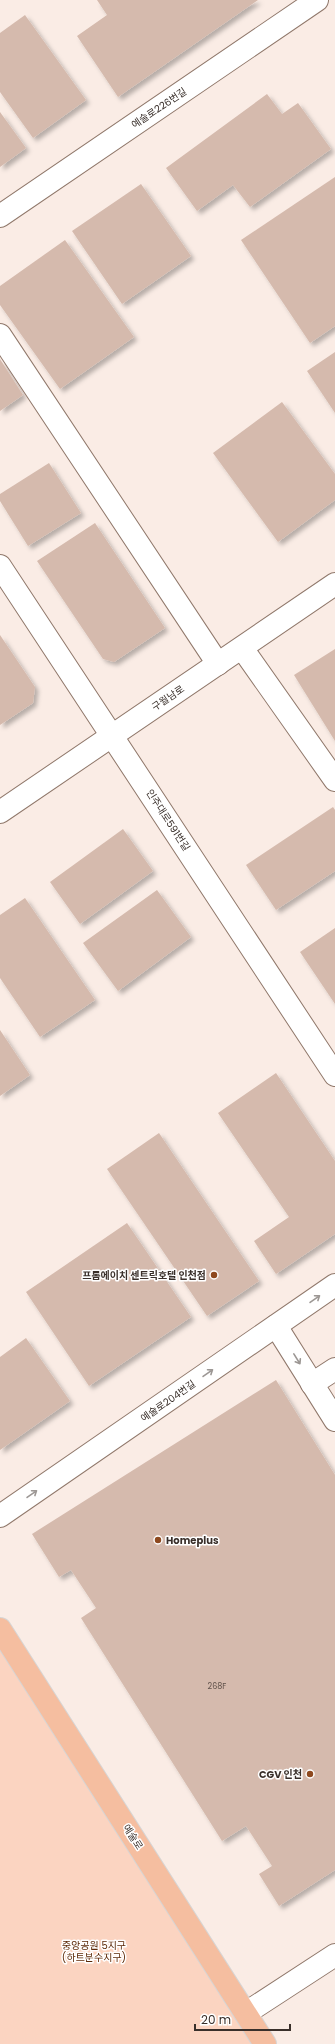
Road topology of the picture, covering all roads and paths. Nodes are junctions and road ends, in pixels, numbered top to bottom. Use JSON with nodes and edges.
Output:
{"nodes":[{"id":1,"x":317,"y":0,"type":"edge"},
{"id":2,"x":0,"y":216,"type":"edge"},
{"id":3,"x":0,"y":335,"type":"edge"},
{"id":4,"x":0,"y":566,"type":"edge"},
{"id":5,"x":335,"y":584,"type":"edge"},
{"id":6,"x":242,"y":648,"type":"junction"},
{"id":7,"x":218,"y":664,"type":"junction"},
{"id":8,"x":112,"y":736,"type":"junction"},
{"id":9,"x":335,"y":780,"type":"edge"},
{"id":10,"x":3,"y":804,"type":"edge"},
{"id":11,"x":335,"y":1075,"type":"edge"},
{"id":12,"x":335,"y":1285,"type":"edge"},
{"id":13,"x":276,"y":1326,"type":"junction"},
{"id":14,"x":335,"y":1369,"type":"edge"},
{"id":15,"x":312,"y":1384,"type":"junction"},
{"id":16,"x":335,"y":1420,"type":"edge"},
{"id":17,"x":0,"y":1516,"type":"edge"},
{"id":18,"x":0,"y":1629,"type":"edge"},
{"id":19,"x":335,"y":1955,"type":"edge"},
{"id":20,"x":246,"y":2013,"type":"junction"},
{"id":21,"x":265,"y":2044,"type":"edge"}],
"edges":[{"from":1,"to":2,"type":"street","name":"예술로226번길"},
{"from":3,"to":7,"type":"street"},
{"from":4,"to":8,"type":"street","name":"인주대로591번길"},
{"from":5,"to":6,"type":"street","name":"구월남로"},
{"from":6,"to":7,"type":"street","name":"구월남로"},
{"from":6,"to":9,"type":"street"},
{"from":7,"to":8,"type":"street","name":"구월남로"},
{"from":8,"to":10,"type":"street","name":"구월남로"},
{"from":8,"to":11,"type":"street","name":"인주대로591번길"},
{"from":13,"to":12,"type":"street","name":"예술로204번길","one_way":true},
{"from":13,"to":15,"type":"street","one_way":true},
{"from":17,"to":13,"type":"street","name":"예술로204번길","one_way":true},
{"from":14,"to":15,"type":"street"},
{"from":15,"to":16,"type":"street"},
{"from":18,"to":20,"type":"main road","name":"예술로"},
{"from":19,"to":20,"type":"street"},
{"from":20,"to":21,"type":"main road","name":"예술로"}]}
